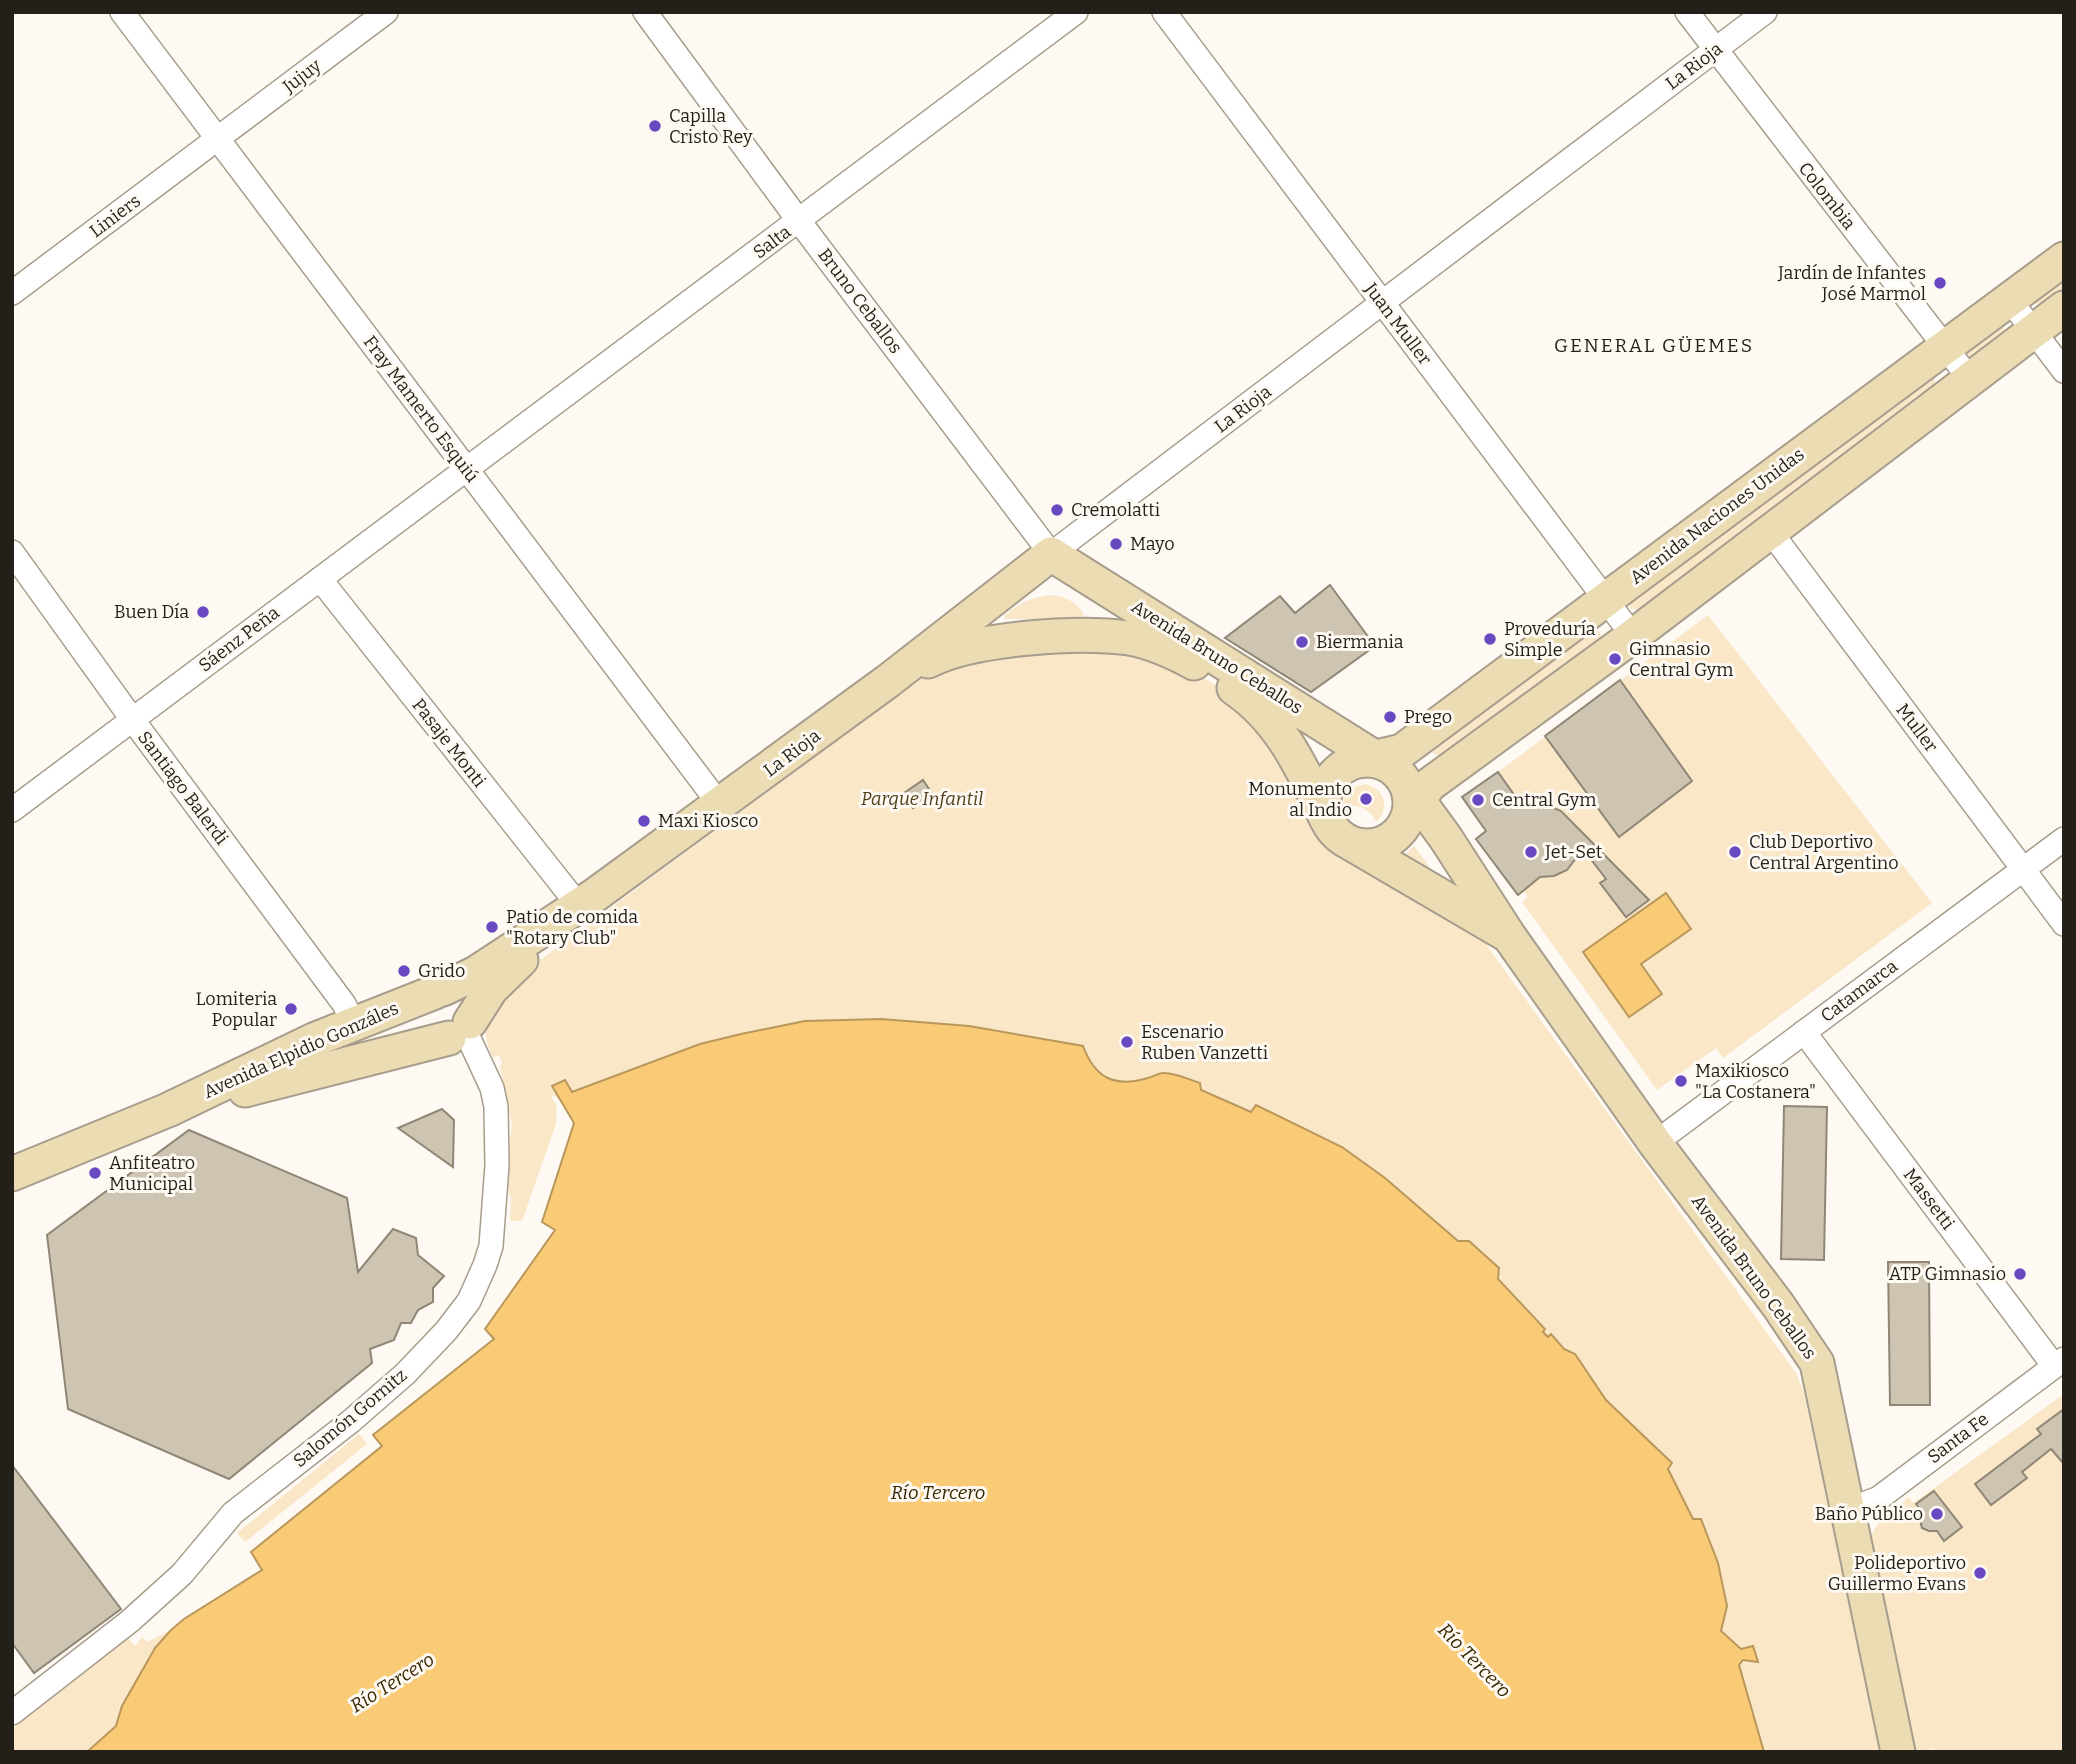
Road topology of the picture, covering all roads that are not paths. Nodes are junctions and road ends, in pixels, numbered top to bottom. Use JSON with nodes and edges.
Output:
{"nodes":[{"id":1,"x":122,"y":12,"type":"edge"},
{"id":2,"x":386,"y":12,"type":"edge"},
{"id":3,"x":645,"y":12,"type":"edge"},
{"id":4,"x":1076,"y":12,"type":"edge"},
{"id":5,"x":1164,"y":12,"type":"edge"},
{"id":6,"x":1687,"y":12,"type":"edge"},
{"id":7,"x":1765,"y":12,"type":"edge"},
{"id":8,"x":1715,"y":50,"type":"junction"},
{"id":9,"x":218,"y":139,"type":"junction"},
{"id":10,"x":799,"y":221,"type":"junction"},
{"id":11,"x":2064,"y":259,"type":"edge"},
{"id":12,"x":12,"y":293,"type":"edge"},
{"id":13,"x":2009,"y":299,"type":"junction"},
{"id":14,"x":1382,"y":302,"type":"junction"},
{"id":15,"x":2064,"y":308,"type":"edge"},
{"id":16,"x":2034,"y":331,"type":"junction"},
{"id":17,"x":1944,"y":346,"type":"junction"},
{"id":18,"x":2064,"y":371,"type":"edge"},
{"id":19,"x":1969,"y":378,"type":"junction"},
{"id":20,"x":466,"y":468,"type":"junction"},
{"id":21,"x":1770,"y":531,"type":"junction"},
{"id":22,"x":12,"y":552,"type":"edge"},
{"id":23,"x":1051,"y":554,"type":"junction"},
{"id":24,"x":320,"y":579,"type":"junction"},
{"id":25,"x":1605,"y":600,"type":"junction"},
{"id":26,"x":1633,"y":636,"type":"junction"},
{"id":27,"x":888,"y":681,"type":"junction"},
{"id":28,"x":132,"y":719,"type":"junction"},
{"id":29,"x":1374,"y":760,"type":"junction"},
{"id":30,"x":1412,"y":799,"type":"junction"},
{"id":31,"x":720,"y":805,"type":"junction"},
{"id":32,"x":12,"y":810,"type":"edge"},
{"id":33,"x":1326,"y":818,"type":"junction"},
{"id":34,"x":2064,"y":839,"type":"edge"},
{"id":35,"x":1352,"y":844,"type":"junction"},
{"id":36,"x":2023,"y":869,"type":"junction"},
{"id":37,"x":579,"y":906,"type":"junction"},
{"id":38,"x":2064,"y":924,"type":"edge"},
{"id":39,"x":1509,"y":936,"type":"junction"},
{"id":40,"x":439,"y":991,"type":"junction"},
{"id":41,"x":354,"y":1024,"type":"junction"},
{"id":42,"x":461,"y":1030,"type":"junction"},
{"id":43,"x":1804,"y":1032,"type":"junction"},
{"id":44,"x":168,"y":1110,"type":"junction"},
{"id":45,"x":1655,"y":1143,"type":"junction"},
{"id":46,"x":12,"y":1174,"type":"edge"},
{"id":47,"x":2059,"y":1362,"type":"edge"},
{"id":48,"x":1848,"y":1510,"type":"junction"},
{"id":49,"x":12,"y":1713,"type":"edge"},
{"id":50,"x":1898,"y":1752,"type":"edge"}],
"edges":[{"from":1,"to":9,"type":"street","name":"Fray Mamerto Esquiú"},
{"from":2,"to":9,"type":"street","name":"Jujuy"},
{"from":3,"to":10,"type":"street","name":"Bruno Ceballos"},
{"from":4,"to":10,"type":"street","name":"Salta"},
{"from":5,"to":14,"type":"street","name":"Juan Muller"},
{"from":6,"to":8,"type":"street","name":"Colombia"},
{"from":7,"to":8,"type":"street","name":"La Rioja"},
{"from":8,"to":14,"type":"street","name":"La Rioja"},
{"from":8,"to":17,"type":"street","name":"Colombia"},
{"from":9,"to":12,"type":"street","name":"Liniers"},
{"from":9,"to":20,"type":"street","name":"Fray Mamerto Esquiú"},
{"from":10,"to":20,"type":"street","name":"Salta"},
{"from":10,"to":23,"type":"street","name":"Bruno Ceballos"},
{"from":11,"to":13,"type":"main road","name":"Avenida Naciones Unidas"},
{"from":13,"to":16,"type":"street"},
{"from":13,"to":17,"type":"main road","name":"Avenida Naciones Unidas"},
{"from":14,"to":23,"type":"street","name":"La Rioja"},
{"from":14,"to":25,"type":"street","name":"Juan Muller"},
{"from":15,"to":16,"type":"main road"},
{"from":16,"to":18,"type":"street"},
{"from":16,"to":19,"type":"main road"},
{"from":17,"to":19,"type":"street","name":"Colombia"},
{"from":17,"to":25,"type":"main road","name":"Avenida Naciones Unidas"},
{"from":19,"to":21,"type":"main road"},
{"from":20,"to":24,"type":"street","name":"Sáenz Peña"},
{"from":20,"to":31,"type":"street","name":"Fray Mamerto Esquiú"},
{"from":21,"to":26,"type":"main road"},
{"from":21,"to":36,"type":"street","name":"Muller"},
{"from":22,"to":28,"type":"street","name":"Santiago Balerdi"},
{"from":23,"to":27,"type":"main road","name":"La Rioja"},
{"from":23,"to":29,"type":"main road","name":"Avenida Bruno Ceballos"},
{"from":24,"to":28,"type":"street","name":"Sáenz Peña"},
{"from":24,"to":37,"type":"street","name":"Pasaje Monti"},
{"from":25,"to":26,"type":"street","name":"Juan Muller"},
{"from":25,"to":29,"type":"main road","name":"Avenida Naciones Unidas"},
{"from":26,"to":30,"type":"main road"},
{"from":27,"to":31,"type":"main road","name":"La Rioja"},
{"from":27,"to":33,"type":"main road","name":"Avenida Bruno Ceballos"},
{"from":28,"to":32,"type":"street","name":"Sáenz Peña"},
{"from":28,"to":41,"type":"street","name":"Santiago Balerdi"},
{"from":29,"to":30,"type":"main road"},
{"from":29,"to":33,"type":"main road"},
{"from":30,"to":35,"type":"main road"},
{"from":30,"to":39,"type":"main road","name":"Avenida Bruno Ceballos"},
{"from":31,"to":37,"type":"main road","name":"Avenida Elpidio Gonzáles"},
{"from":33,"to":35,"type":"main road"},
{"from":34,"to":36,"type":"street","name":"Catamarca"},
{"from":35,"to":39,"type":"main road","name":"Avenida Bruno Ceballos"},
{"from":36,"to":38,"type":"street","name":"Muller"},
{"from":36,"to":43,"type":"street","name":"Catamarca"},
{"from":37,"to":40,"type":"main road","name":"Avenida Elpidio Gonzáles"},
{"from":37,"to":42,"type":"main road","name":"Avenida Elpidio Gonzáles"},
{"from":39,"to":45,"type":"main road","name":"Avenida Bruno Ceballos"},
{"from":40,"to":41,"type":"main road","name":"Avenida Elpidio Gonzáles"},
{"from":40,"to":42,"type":"main road"},
{"from":41,"to":44,"type":"main road","name":"Avenida Elpidio Gonzáles"},
{"from":42,"to":44,"type":"main road","name":"Avenida Elpidio Gonzáles"},
{"from":42,"to":49,"type":"street","name":"Salomón Gornitz"},
{"from":43,"to":45,"type":"street","name":"Catamarca"},
{"from":43,"to":47,"type":"street","name":"Massetti"},
{"from":44,"to":46,"type":"main road","name":"Avenida Elpidio Gonzáles"},
{"from":45,"to":48,"type":"main road","name":"Avenida Bruno Ceballos"},
{"from":47,"to":48,"type":"street","name":"Santa Fe"},
{"from":48,"to":50,"type":"main road","name":"Avenida Bruno Ceballos"}]}
